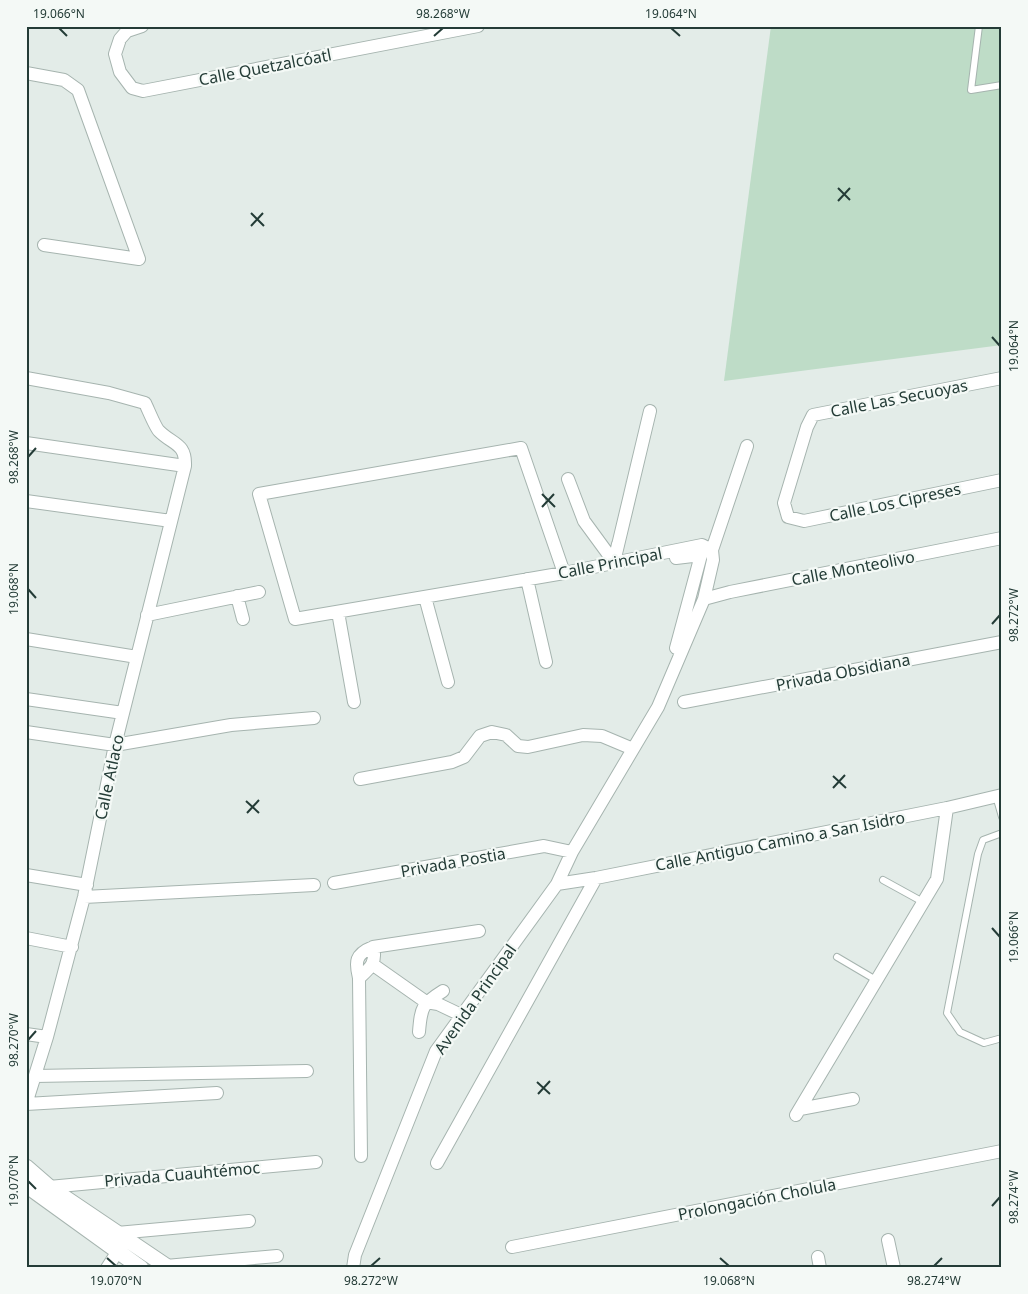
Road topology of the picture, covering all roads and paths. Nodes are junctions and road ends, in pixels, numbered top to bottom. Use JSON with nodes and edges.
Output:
{"nodes":[{"id":1,"x":142,"y":26,"type":"edge"},
{"id":2,"x":478,"y":26,"type":"edge"},
{"id":3,"x":979,"y":26,"type":"edge"},
{"id":4,"x":26,"y":73,"type":"edge"},
{"id":5,"x":1002,"y":85,"type":"edge"},
{"id":6,"x":44,"y":246,"type":"dead end"},
{"id":7,"x":26,"y":378,"type":"edge"},
{"id":8,"x":1002,"y":378,"type":"edge"},
{"id":9,"x":650,"y":411,"type":"dead end"},
{"id":10,"x":26,"y":443,"type":"edge"},
{"id":11,"x":747,"y":446,"type":"dead end"},
{"id":12,"x":185,"y":466,"type":"junction"},
{"id":13,"x":568,"y":478,"type":"dead end"},
{"id":14,"x":1002,"y":480,"type":"edge"},
{"id":15,"x":26,"y":501,"type":"edge"},
{"id":16,"x":788,"y":517,"type":"joint"},
{"id":17,"x":171,"y":521,"type":"junction"},
{"id":18,"x":1002,"y":538,"type":"edge"},
{"id":19,"x":618,"y":544,"type":"dead end"},
{"id":20,"x":712,"y":550,"type":"junction"},
{"id":21,"x":614,"y":562,"type":"junction"},
{"id":22,"x":564,"y":573,"type":"junction"},
{"id":23,"x":527,"y":582,"type":"junction"},
{"id":24,"x":259,"y":592,"type":"dead end"},
{"id":25,"x":237,"y":596,"type":"junction"},
{"id":26,"x":426,"y":597,"type":"junction"},
{"id":27,"x":704,"y":599,"type":"junction"},
{"id":28,"x":338,"y":612,"type":"junction"},
{"id":29,"x":147,"y":615,"type":"junction"},
{"id":30,"x":243,"y":619,"type":"dead end"},
{"id":31,"x":26,"y":639,"type":"edge"},
{"id":32,"x":1002,"y":642,"type":"edge"},
{"id":33,"x":676,"y":648,"type":"dead end"},
{"id":34,"x":137,"y":657,"type":"junction"},
{"id":35,"x":546,"y":662,"type":"dead end"},
{"id":36,"x":448,"y":682,"type":"dead end"},
{"id":37,"x":26,"y":699,"type":"edge"},
{"id":38,"x":354,"y":702,"type":"dead end"},
{"id":39,"x":684,"y":702,"type":"dead end"},
{"id":40,"x":123,"y":713,"type":"junction"},
{"id":41,"x":314,"y":718,"type":"dead end"},
{"id":42,"x":26,"y":732,"type":"edge"},
{"id":43,"x":115,"y":745,"type":"junction"},
{"id":44,"x":633,"y":749,"type":"junction"},
{"id":45,"x":360,"y":778,"type":"dead end"},
{"id":46,"x":999,"y":796,"type":"edge"},
{"id":47,"x":947,"y":808,"type":"junction"},
{"id":48,"x":1002,"y":817,"type":"edge"},
{"id":49,"x":1002,"y":833,"type":"edge"},
{"id":50,"x":572,"y":852,"type":"junction"},
{"id":51,"x":26,"y":875,"type":"edge"},
{"id":52,"x":596,"y":878,"type":"junction"},
{"id":53,"x":883,"y":880,"type":"dead end"},
{"id":54,"x":334,"y":883,"type":"dead end"},
{"id":55,"x":557,"y":884,"type":"junction"},
{"id":56,"x":314,"y":885,"type":"dead end"},
{"id":57,"x":86,"y":891,"type":"junction"},
{"id":58,"x":923,"y":902,"type":"junction"},
{"id":59,"x":480,"y":931,"type":"dead end"},
{"id":60,"x":26,"y":938,"type":"edge"},
{"id":61,"x":72,"y":947,"type":"junction"},
{"id":62,"x":373,"y":948,"type":"junction"},
{"id":63,"x":837,"y":957,"type":"dead end"},
{"id":64,"x":372,"y":964,"type":"junction"},
{"id":65,"x":360,"y":978,"type":"junction"},
{"id":66,"x":876,"y":980,"type":"junction"},
{"id":67,"x":443,"y":992,"type":"dead end"},
{"id":68,"x":432,"y":1003,"type":"junction"},
{"id":69,"x":461,"y":1015,"type":"junction"},
{"id":70,"x":419,"y":1032,"type":"dead end"},
{"id":71,"x":26,"y":1034,"type":"edge"},
{"id":72,"x":47,"y":1037,"type":"junction"},
{"id":73,"x":1002,"y":1038,"type":"edge"},
{"id":74,"x":307,"y":1072,"type":"dead end"},
{"id":75,"x":35,"y":1076,"type":"junction"},
{"id":76,"x":217,"y":1093,"type":"dead end"},
{"id":77,"x":853,"y":1098,"type":"dead end"},
{"id":78,"x":26,"y":1104,"type":"edge"},
{"id":79,"x":1002,"y":1151,"type":"edge"},
{"id":80,"x":361,"y":1156,"type":"dead end"},
{"id":81,"x":316,"y":1162,"type":"dead end"},
{"id":82,"x":437,"y":1163,"type":"dead end"},
{"id":83,"x":26,"y":1166,"type":"edge"},
{"id":84,"x":26,"y":1185,"type":"edge"},
{"id":85,"x":49,"y":1187,"type":"junction"},
{"id":86,"x":249,"y":1221,"type":"dead end"},
{"id":87,"x":117,"y":1233,"type":"junction"},
{"id":88,"x":888,"y":1240,"type":"dead end"},
{"id":89,"x":512,"y":1247,"type":"dead end"},
{"id":90,"x":118,"y":1251,"type":"junction"},
{"id":91,"x":277,"y":1256,"type":"dead end"},
{"id":92,"x":162,"y":1266,"type":"edge"},
{"id":93,"x":108,"y":1268,"type":"edge"},
{"id":94,"x":141,"y":1268,"type":"edge"},
{"id":95,"x":353,"y":1268,"type":"edge"},
{"id":96,"x":894,"y":1268,"type":"edge"}],
"edges":[{"from":1,"to":2,"type":"street","name":"Calle Quetzalcóatl"},
{"from":3,"to":5,"type":"lane"},
{"from":4,"to":6,"type":"street"},
{"from":7,"to":12,"type":"street","name":"Calle Atlaco"},
{"from":8,"to":16,"type":"street","name":"Calle Las Secuoyas"},
{"from":9,"to":21,"type":"street"},
{"from":10,"to":12,"type":"street"},
{"from":11,"to":20,"type":"street"},
{"from":12,"to":17,"type":"street","name":"Calle Atlaco"},
{"from":13,"to":21,"type":"street"},
{"from":14,"to":16,"type":"street","name":"Calle Los Cipreses"},
{"from":15,"to":17,"type":"street"},
{"from":17,"to":29,"type":"street","name":"Calle Atlaco"},
{"from":18,"to":27,"type":"street","name":"Calle Monteolivo"},
{"from":19,"to":21,"type":"street"},
{"from":20,"to":21,"type":"street","name":"Calle Principal"},
{"from":20,"to":27,"type":"street"},
{"from":21,"to":22,"type":"street","name":"Calle Principal"},
{"from":22,"to":23,"type":"street","name":"Calle Principal"},
{"from":22,"to":28,"type":"street","name":"Calle Principal"},
{"from":23,"to":26,"type":"street","name":"Calle Principal"},
{"from":23,"to":33,"type":"street"},
{"from":23,"to":35,"type":"street"},
{"from":24,"to":25,"type":"street"},
{"from":25,"to":29,"type":"street"},
{"from":25,"to":30,"type":"street"},
{"from":26,"to":28,"type":"street","name":"Calle Principal"},
{"from":26,"to":36,"type":"street"},
{"from":27,"to":44,"type":"street"},
{"from":28,"to":38,"type":"street"},
{"from":29,"to":34,"type":"street","name":"Calle Atlaco"},
{"from":31,"to":34,"type":"street"},
{"from":32,"to":39,"type":"street","name":"Privada Obsidiana"},
{"from":34,"to":40,"type":"street","name":"Calle Atlaco"},
{"from":37,"to":40,"type":"street"},
{"from":40,"to":43,"type":"street","name":"Calle Atlaco"},
{"from":41,"to":43,"type":"street"},
{"from":42,"to":43,"type":"street"},
{"from":43,"to":57,"type":"street","name":"Calle Atlaco"},
{"from":44,"to":45,"type":"street"},
{"from":44,"to":50,"type":"street","name":"Avenida Principal"},
{"from":46,"to":47,"type":"street","name":"Calle Antiguo Camino a San Isidro"},
{"from":46,"to":48,"type":"lane"},
{"from":47,"to":52,"type":"street","name":"Calle Antiguo Camino a San Isidro"},
{"from":47,"to":58,"type":"street"},
{"from":49,"to":73,"type":"lane"},
{"from":50,"to":54,"type":"street","name":"Privada Postia"},
{"from":50,"to":55,"type":"street","name":"Avenida Principal"},
{"from":51,"to":57,"type":"street"},
{"from":52,"to":55,"type":"street","name":"Calle Antiguo Camino a San Isidro"},
{"from":52,"to":82,"type":"street"},
{"from":53,"to":58,"type":"lane"},
{"from":55,"to":69,"type":"street","name":"Avenida Principal"},
{"from":56,"to":57,"type":"street"},
{"from":57,"to":61,"type":"street","name":"Calle Atlaco"},
{"from":58,"to":66,"type":"street"},
{"from":59,"to":62,"type":"street"},
{"from":60,"to":61,"type":"street"},
{"from":61,"to":72,"type":"street","name":"Calle Atlaco"},
{"from":62,"to":64,"type":"street"},
{"from":62,"to":65,"type":"street"},
{"from":63,"to":66,"type":"lane"},
{"from":64,"to":65,"type":"street"},
{"from":64,"to":68,"type":"street"},
{"from":65,"to":80,"type":"street"},
{"from":66,"to":77,"type":"street"},
{"from":67,"to":68,"type":"street"},
{"from":68,"to":69,"type":"street"},
{"from":68,"to":70,"type":"street"},
{"from":69,"to":95,"type":"street","name":"Avenida Principal"},
{"from":71,"to":72,"type":"street"},
{"from":72,"to":75,"type":"street","name":"Calle Atlaco"},
{"from":74,"to":75,"type":"street"},
{"from":75,"to":78,"type":"street","name":"Calle Atlaco"},
{"from":76,"to":78,"type":"street"},
{"from":79,"to":89,"type":"street","name":"Prolongación Cholula"},
{"from":81,"to":85,"type":"street","name":"Privada Cuauhtémoc"},
{"from":83,"to":85,"type":"street"},
{"from":84,"to":90,"type":"street"},
{"from":85,"to":87,"type":"street"},
{"from":86,"to":87,"type":"street"},
{"from":87,"to":92,"type":"street"},
{"from":88,"to":96,"type":"street"},
{"from":90,"to":93,"type":"street"},
{"from":90,"to":94,"type":"street"},
{"from":91,"to":92,"type":"street"}]}
